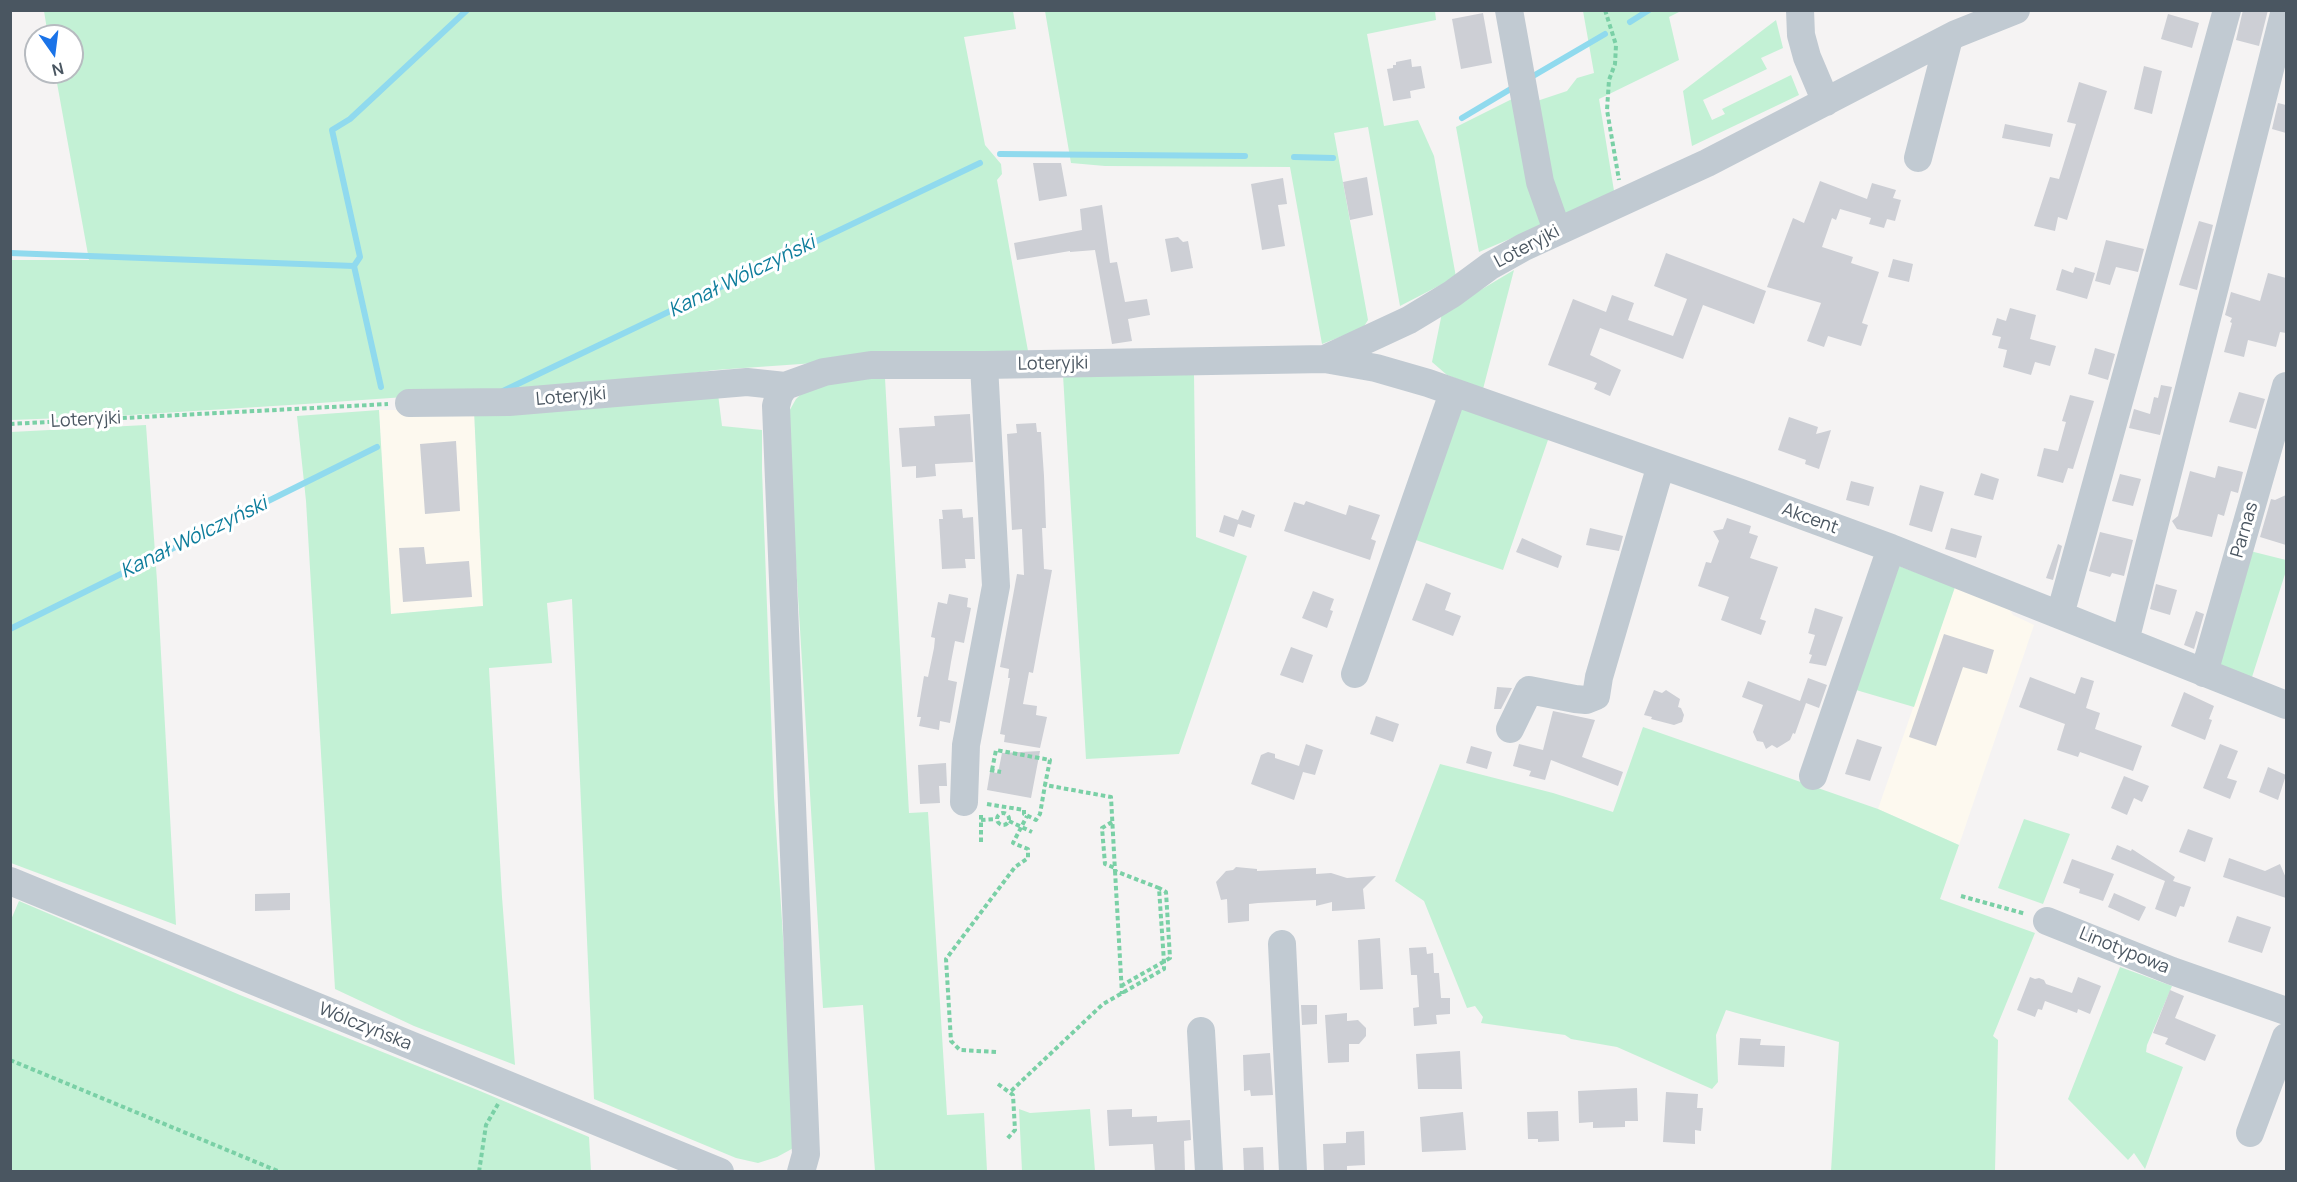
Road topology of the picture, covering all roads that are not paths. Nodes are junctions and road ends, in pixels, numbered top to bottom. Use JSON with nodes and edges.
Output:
{"nodes":[{"id":1,"x":1509,"y":10,"type":"edge"},
{"id":2,"x":1800,"y":10,"type":"edge"},
{"id":3,"x":2016,"y":10,"type":"edge"},
{"id":4,"x":2227,"y":10,"type":"edge"},
{"id":5,"x":2285,"y":10,"type":"edge"},
{"id":6,"x":1949,"y":38,"type":"junction"},
{"id":7,"x":1826,"y":102,"type":"junction"},
{"id":8,"x":1918,"y":158,"type":"dead end"},
{"id":9,"x":1557,"y":230,"type":"junction"},
{"id":10,"x":1325,"y":359,"type":"junction"},
{"id":11,"x":984,"y":366,"type":"junction"},
{"id":12,"x":784,"y":386,"type":"junction"},
{"id":13,"x":2286,"y":386,"type":"edge"},
{"id":14,"x":1453,"y":393,"type":"junction"},
{"id":15,"x":409,"y":403,"type":"road end"},
{"id":16,"x":1661,"y":465,"type":"junction"},
{"id":17,"x":1891,"y":548,"type":"junction"},
{"id":18,"x":2060,"y":615,"type":"junction"},
{"id":19,"x":2124,"y":641,"type":"junction"},
{"id":20,"x":2204,"y":673,"type":"junction"},
{"id":21,"x":1355,"y":674,"type":"dead end"},
{"id":22,"x":2286,"y":705,"type":"edge"},
{"id":23,"x":1510,"y":729,"type":"dead end"},
{"id":24,"x":1813,"y":776,"type":"dead end"},
{"id":25,"x":976,"y":809,"type":"road end"},
{"id":26,"x":10,"y":881,"type":"edge"},
{"id":27,"x":2047,"y":921,"type":"road end"},
{"id":28,"x":1282,"y":944,"type":"dead end"},
{"id":29,"x":2286,"y":1011,"type":"edge"},
{"id":30,"x":1201,"y":1031,"type":"dead end"},
{"id":31,"x":2286,"y":1037,"type":"edge"},
{"id":32,"x":2250,"y":1133,"type":"dead end"},
{"id":33,"x":720,"y":1172,"type":"edge"},
{"id":34,"x":801,"y":1172,"type":"edge"},
{"id":35,"x":1209,"y":1172,"type":"edge"},
{"id":36,"x":1293,"y":1172,"type":"edge"}],
"edges":[{"from":1,"to":9,"type":"street"},
{"from":2,"to":7,"type":"street"},
{"from":3,"to":6,"type":"street","name":"Loteryjki"},
{"from":4,"to":18,"type":"street"},
{"from":5,"to":19,"type":"street"},
{"from":6,"to":7,"type":"street","name":"Loteryjki"},
{"from":6,"to":8,"type":"street"},
{"from":7,"to":9,"type":"street","name":"Loteryjki"},
{"from":9,"to":10,"type":"street","name":"Loteryjki"},
{"from":10,"to":11,"type":"street","name":"Loteryjki"},
{"from":10,"to":14,"type":"street","name":"Akcent"},
{"from":11,"to":12,"type":"street","name":"Loteryjki"},
{"from":11,"to":25,"type":"street"},
{"from":12,"to":15,"type":"street","name":"Loteryjki"},
{"from":12,"to":34,"type":"street"},
{"from":13,"to":20,"type":"street","name":"Parnas"},
{"from":14,"to":16,"type":"street","name":"Akcent"},
{"from":14,"to":21,"type":"street"},
{"from":16,"to":17,"type":"street","name":"Akcent"},
{"from":16,"to":23,"type":"street"},
{"from":17,"to":18,"type":"street","name":"Akcent"},
{"from":17,"to":24,"type":"street"},
{"from":18,"to":19,"type":"street","name":"Akcent"},
{"from":19,"to":20,"type":"street","name":"Akcent"},
{"from":20,"to":22,"type":"street","name":"Akcent"},
{"from":26,"to":33,"type":"street","name":"Wólczyńska"},
{"from":27,"to":29,"type":"street","name":"Linotypowa"},
{"from":28,"to":36,"type":"street"},
{"from":30,"to":35,"type":"street"},
{"from":31,"to":32,"type":"street"}]}
